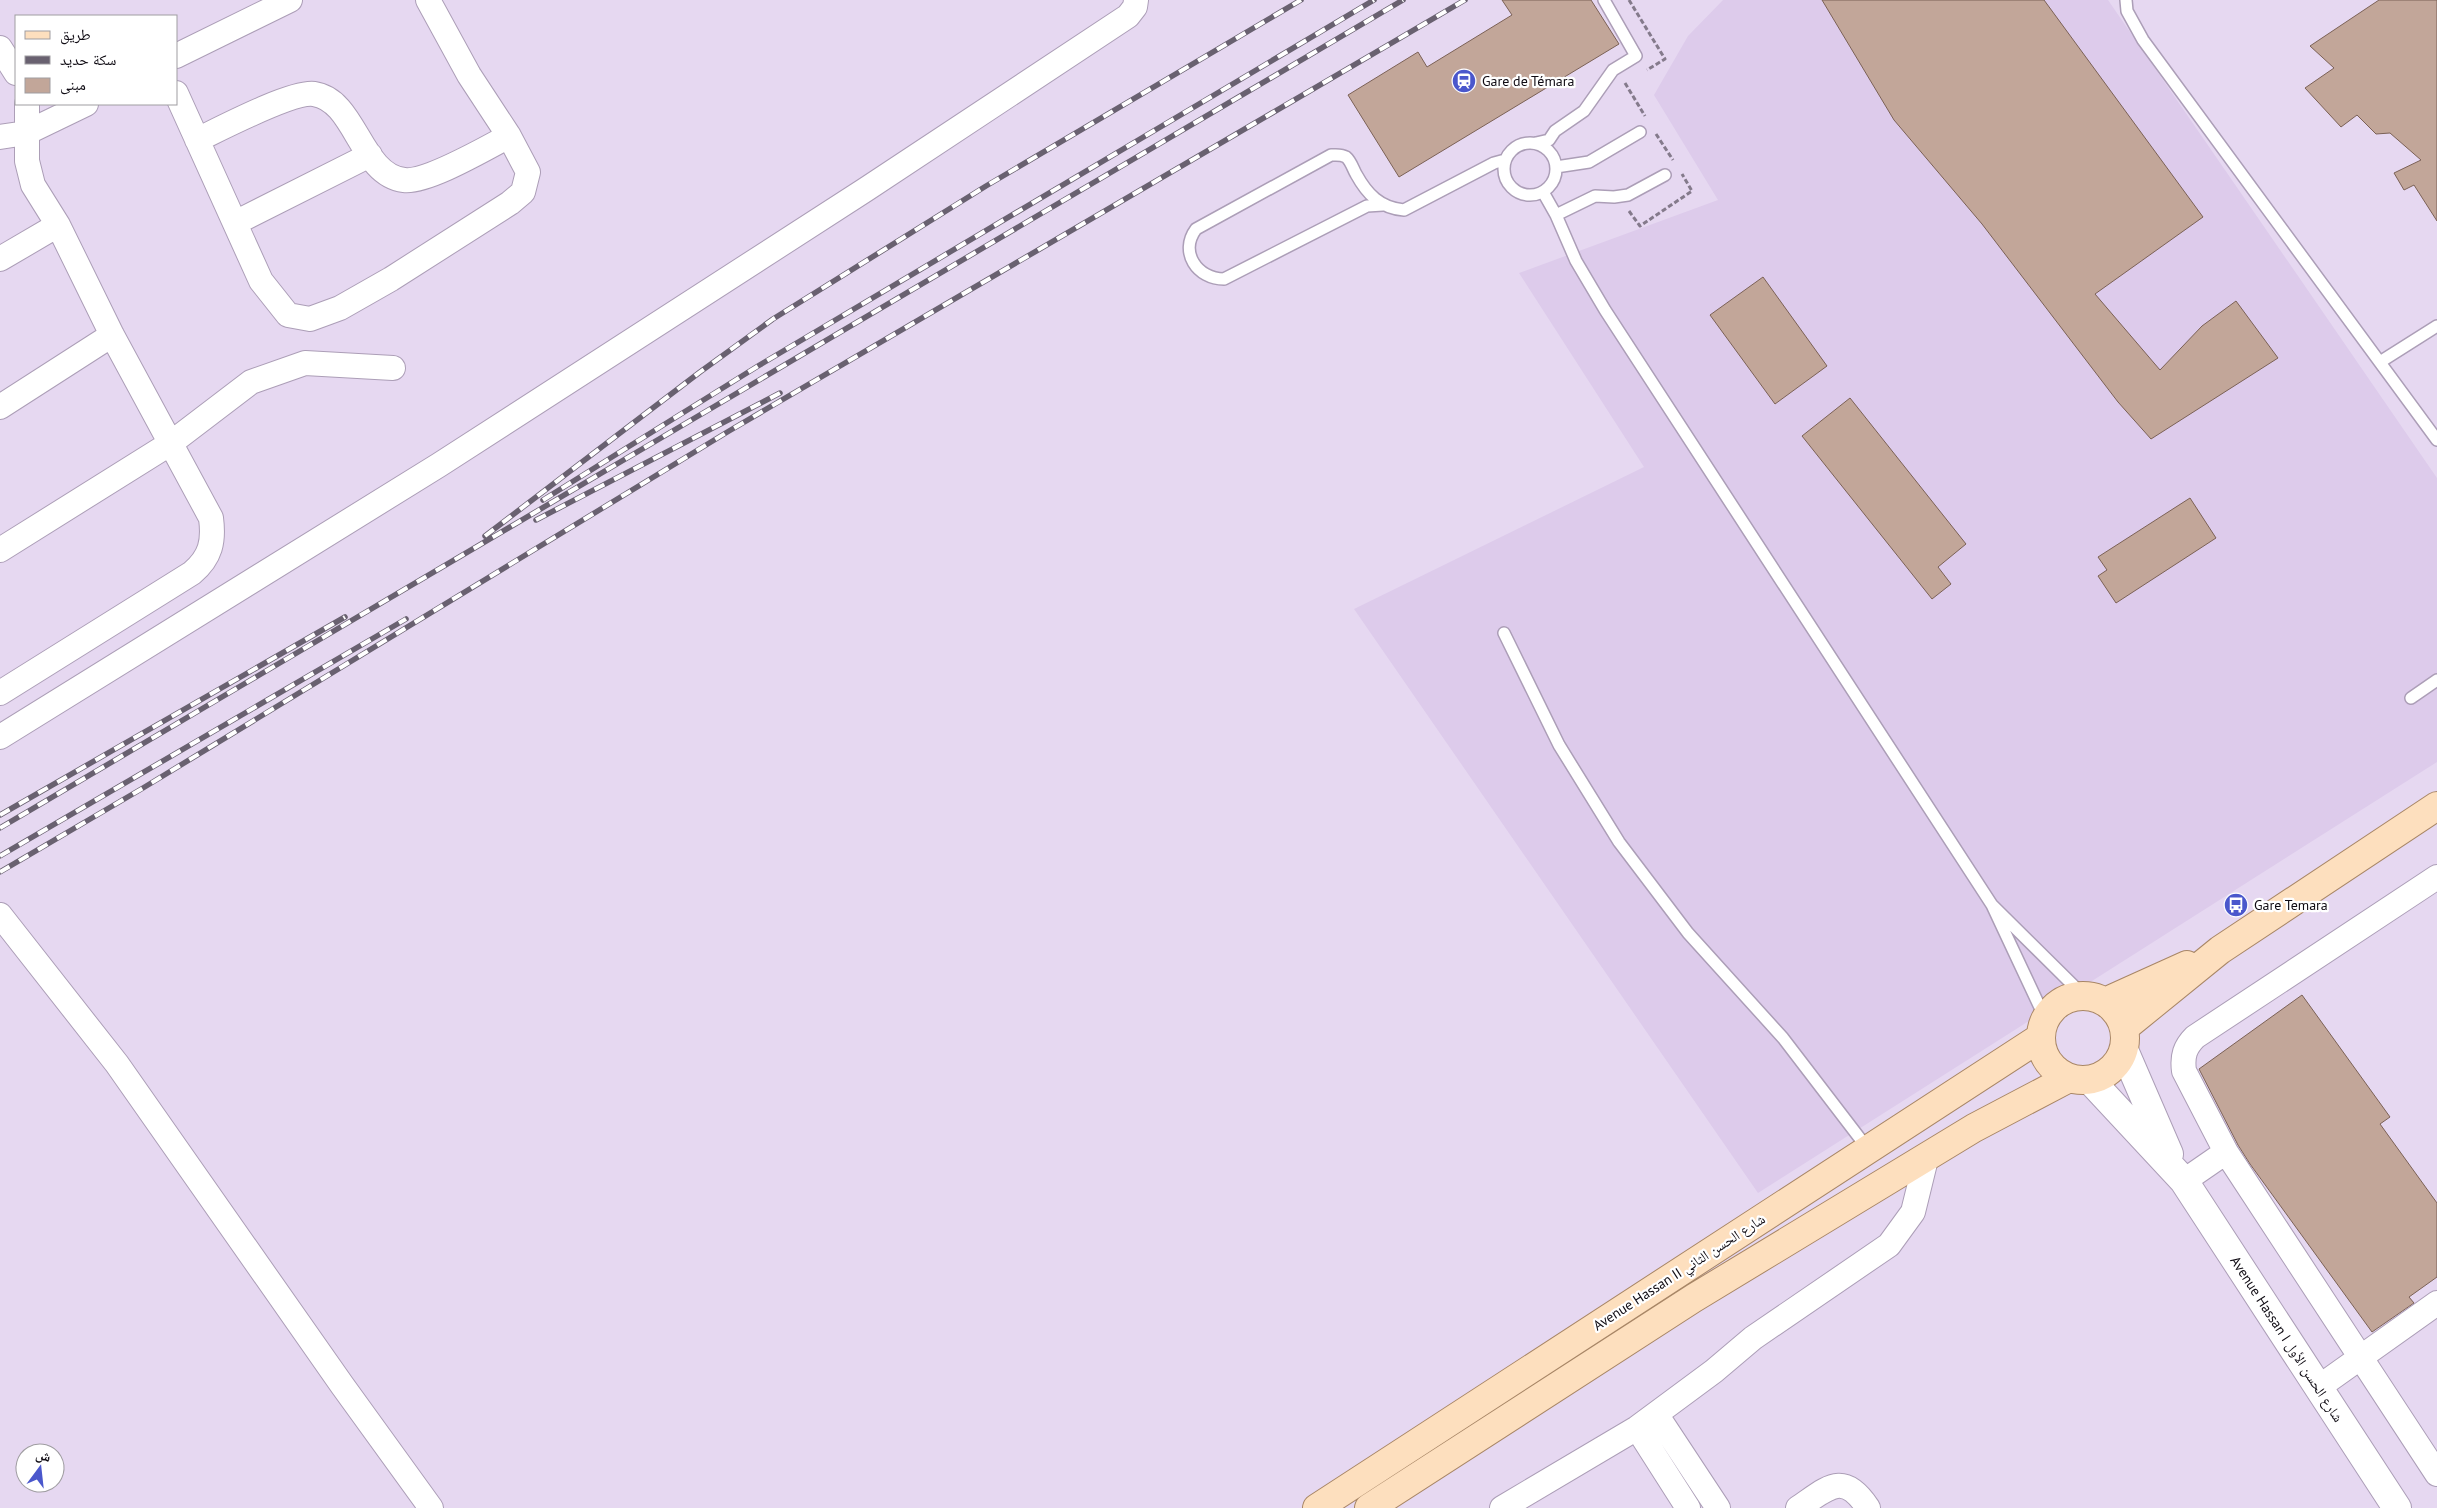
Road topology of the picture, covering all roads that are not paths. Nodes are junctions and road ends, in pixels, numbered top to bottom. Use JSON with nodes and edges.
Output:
{"nodes":[{"id":1,"x":290,"y":0,"type":"edge"},
{"id":2,"x":428,"y":0,"type":"edge"},
{"id":3,"x":1136,"y":0,"type":"edge"},
{"id":4,"x":1604,"y":0,"type":"edge"},
{"id":5,"x":2126,"y":0,"type":"edge"},
{"id":6,"x":0,"y":48,"type":"edge"},
{"id":7,"x":178,"y":55,"type":"edge"},
{"id":8,"x":15,"y":71,"type":"edge"},
{"id":9,"x":178,"y":97,"type":"edge"},
{"id":10,"x":27,"y":105,"type":"edge"},
{"id":11,"x":84,"y":105,"type":"edge"},
{"id":12,"x":26,"y":132,"type":"junction"},
{"id":13,"x":1640,"y":132,"type":"dead end"},
{"id":14,"x":508,"y":136,"type":"junction"},
{"id":15,"x":0,"y":137,"type":"edge"},
{"id":16,"x":197,"y":140,"type":"junction"},
{"id":17,"x":1536,"y":143,"type":"junction"},
{"id":18,"x":370,"y":155,"type":"junction"},
{"id":19,"x":1505,"y":160,"type":"junction"},
{"id":20,"x":1556,"y":168,"type":"junction"},
{"id":21,"x":1665,"y":175,"type":"dead end"},
{"id":22,"x":1543,"y":192,"type":"junction"},
{"id":23,"x":1383,"y":205,"type":"junction"},
{"id":24,"x":1556,"y":215,"type":"junction"},
{"id":25,"x":235,"y":223,"type":"junction"},
{"id":26,"x":58,"y":225,"type":"junction"},
{"id":27,"x":0,"y":259,"type":"edge"},
{"id":28,"x":2437,"y":326,"type":"edge"},
{"id":29,"x":112,"y":335,"type":"junction"},
{"id":30,"x":2380,"y":362,"type":"junction"},
{"id":31,"x":393,"y":368,"type":"dead end"},
{"id":32,"x":0,"y":407,"type":"edge"},
{"id":33,"x":2437,"y":440,"type":"edge"},
{"id":34,"x":171,"y":443,"type":"junction"},
{"id":35,"x":0,"y":550,"type":"edge"},
{"id":36,"x":1504,"y":632,"type":"dead end"},
{"id":37,"x":2437,"y":680,"type":"edge"},
{"id":38,"x":0,"y":693,"type":"edge"},
{"id":39,"x":2411,"y":698,"type":"dead end"},
{"id":40,"x":0,"y":737,"type":"edge"},
{"id":41,"x":2437,"y":806,"type":"edge"},
{"id":42,"x":2437,"y":877,"type":"edge"},
{"id":43,"x":1992,"y":905,"type":"junction"},
{"id":44,"x":0,"y":915,"type":"edge"},
{"id":45,"x":2220,"y":950,"type":"junction"},
{"id":46,"x":2094,"y":999,"type":"junction"},
{"id":47,"x":2043,"y":1028,"type":"junction"},
{"id":48,"x":2124,"y":1039,"type":"junction"},
{"id":49,"x":2080,"y":1079,"type":"junction"},
{"id":50,"x":1868,"y":1149,"type":"junction"},
{"id":51,"x":2226,"y":1152,"type":"junction"},
{"id":52,"x":1927,"y":1156,"type":"junction"},
{"id":53,"x":2180,"y":1176,"type":"junction"},
{"id":54,"x":2437,"y":1302,"type":"edge"},
{"id":55,"x":2361,"y":1359,"type":"junction"},
{"id":56,"x":2319,"y":1387,"type":"junction"},
{"id":57,"x":1656,"y":1414,"type":"junction"},
{"id":58,"x":1636,"y":1428,"type":"junction"},
{"id":59,"x":2437,"y":1474,"type":"edge"},
{"id":60,"x":1376,"y":1506,"type":"edge"},
{"id":61,"x":431,"y":1508,"type":"edge"},
{"id":62,"x":1317,"y":1508,"type":"edge"},
{"id":63,"x":1502,"y":1508,"type":"edge"},
{"id":64,"x":1688,"y":1508,"type":"edge"},
{"id":65,"x":1718,"y":1508,"type":"edge"},
{"id":66,"x":1798,"y":1508,"type":"edge"},
{"id":67,"x":1868,"y":1508,"type":"edge"},
{"id":68,"x":2397,"y":1508,"type":"edge"}],
"edges":[{"from":1,"to":7,"type":"street"},
{"from":2,"to":14,"type":"street"},
{"from":3,"to":40,"type":"street"},
{"from":4,"to":17,"type":"lane"},
{"from":5,"to":30,"type":"lane"},
{"from":6,"to":8,"type":"street"},
{"from":9,"to":16,"type":"street"},
{"from":10,"to":12,"type":"street"},
{"from":11,"to":12,"type":"street"},
{"from":12,"to":15,"type":"street"},
{"from":12,"to":26,"type":"street"},
{"from":13,"to":20,"type":"lane"},
{"from":14,"to":18,"type":"street"},
{"from":14,"to":25,"type":"street"},
{"from":16,"to":18,"type":"street"},
{"from":16,"to":25,"type":"street"},
{"from":17,"to":19,"type":"lane"},
{"from":17,"to":20,"type":"lane"},
{"from":18,"to":25,"type":"street"},
{"from":19,"to":22,"type":"lane"},
{"from":19,"to":23,"type":"lane"},
{"from":20,"to":22,"type":"lane"},
{"from":21,"to":24,"type":"lane"},
{"from":22,"to":24,"type":"lane"},
{"from":23,"to":23,"type":"lane"},
{"from":24,"to":43,"type":"lane"},
{"from":26,"to":27,"type":"street"},
{"from":26,"to":29,"type":"street"},
{"from":28,"to":30,"type":"lane"},
{"from":29,"to":32,"type":"street"},
{"from":29,"to":34,"type":"street"},
{"from":30,"to":33,"type":"lane"},
{"from":31,"to":34,"type":"street"},
{"from":34,"to":35,"type":"street"},
{"from":34,"to":38,"type":"street"},
{"from":36,"to":50,"type":"lane"},
{"from":37,"to":39,"type":"lane"},
{"from":41,"to":45,"type":"main road","name":"Avenue Hassan II شارع الحسن الثاني"},
{"from":42,"to":51,"type":"street"},
{"from":43,"to":46,"type":"lane"},
{"from":43,"to":47,"type":"lane"},
{"from":44,"to":61,"type":"street"},
{"from":45,"to":46,"type":"main road","name":"Avenue Hassan II شارع الحسن الثاني"},
{"from":45,"to":48,"type":"main road","name":"Avenue Hassan II شارع الحسن الثاني"},
{"from":46,"to":47,"type":"main road","name":"Avenue Hassan II شارع الحسن الثاني"},
{"from":46,"to":48,"type":"main road"},
{"from":47,"to":49,"type":"main road"},
{"from":47,"to":50,"type":"main road","name":"Avenue Hassan II شارع الحسن الثاني"},
{"from":48,"to":49,"type":"main road","name":"Avenue Hassan II شارع الحسن الثاني"},
{"from":48,"to":53,"type":"main road","name":"Avenue Hassan I شارع الحسن الأول"},
{"from":49,"to":52,"type":"main road","name":"Avenue Hassan II شارع الحسن الثاني"},
{"from":49,"to":53,"type":"main road","name":"Avenue Hassan I شارع الحسن الأول"},
{"from":50,"to":62,"type":"main road","name":"Avenue Hassan II شارع الحسن الثاني"},
{"from":51,"to":53,"type":"street"},
{"from":51,"to":55,"type":"street"},
{"from":52,"to":57,"type":"street"},
{"from":52,"to":60,"type":"main road","name":"Avenue Hassan II شارع الحسن الثاني"},
{"from":53,"to":56,"type":"main road","name":"Avenue Hassan I شارع الحسن الأول"},
{"from":54,"to":55,"type":"street"},
{"from":55,"to":56,"type":"street"},
{"from":55,"to":59,"type":"street"},
{"from":56,"to":68,"type":"main road","name":"Avenue Hassan I شارع الحسن الأول"},
{"from":57,"to":58,"type":"street"},
{"from":57,"to":65,"type":"street"},
{"from":58,"to":63,"type":"street"},
{"from":58,"to":64,"type":"street"},
{"from":66,"to":67,"type":"street"}]}
